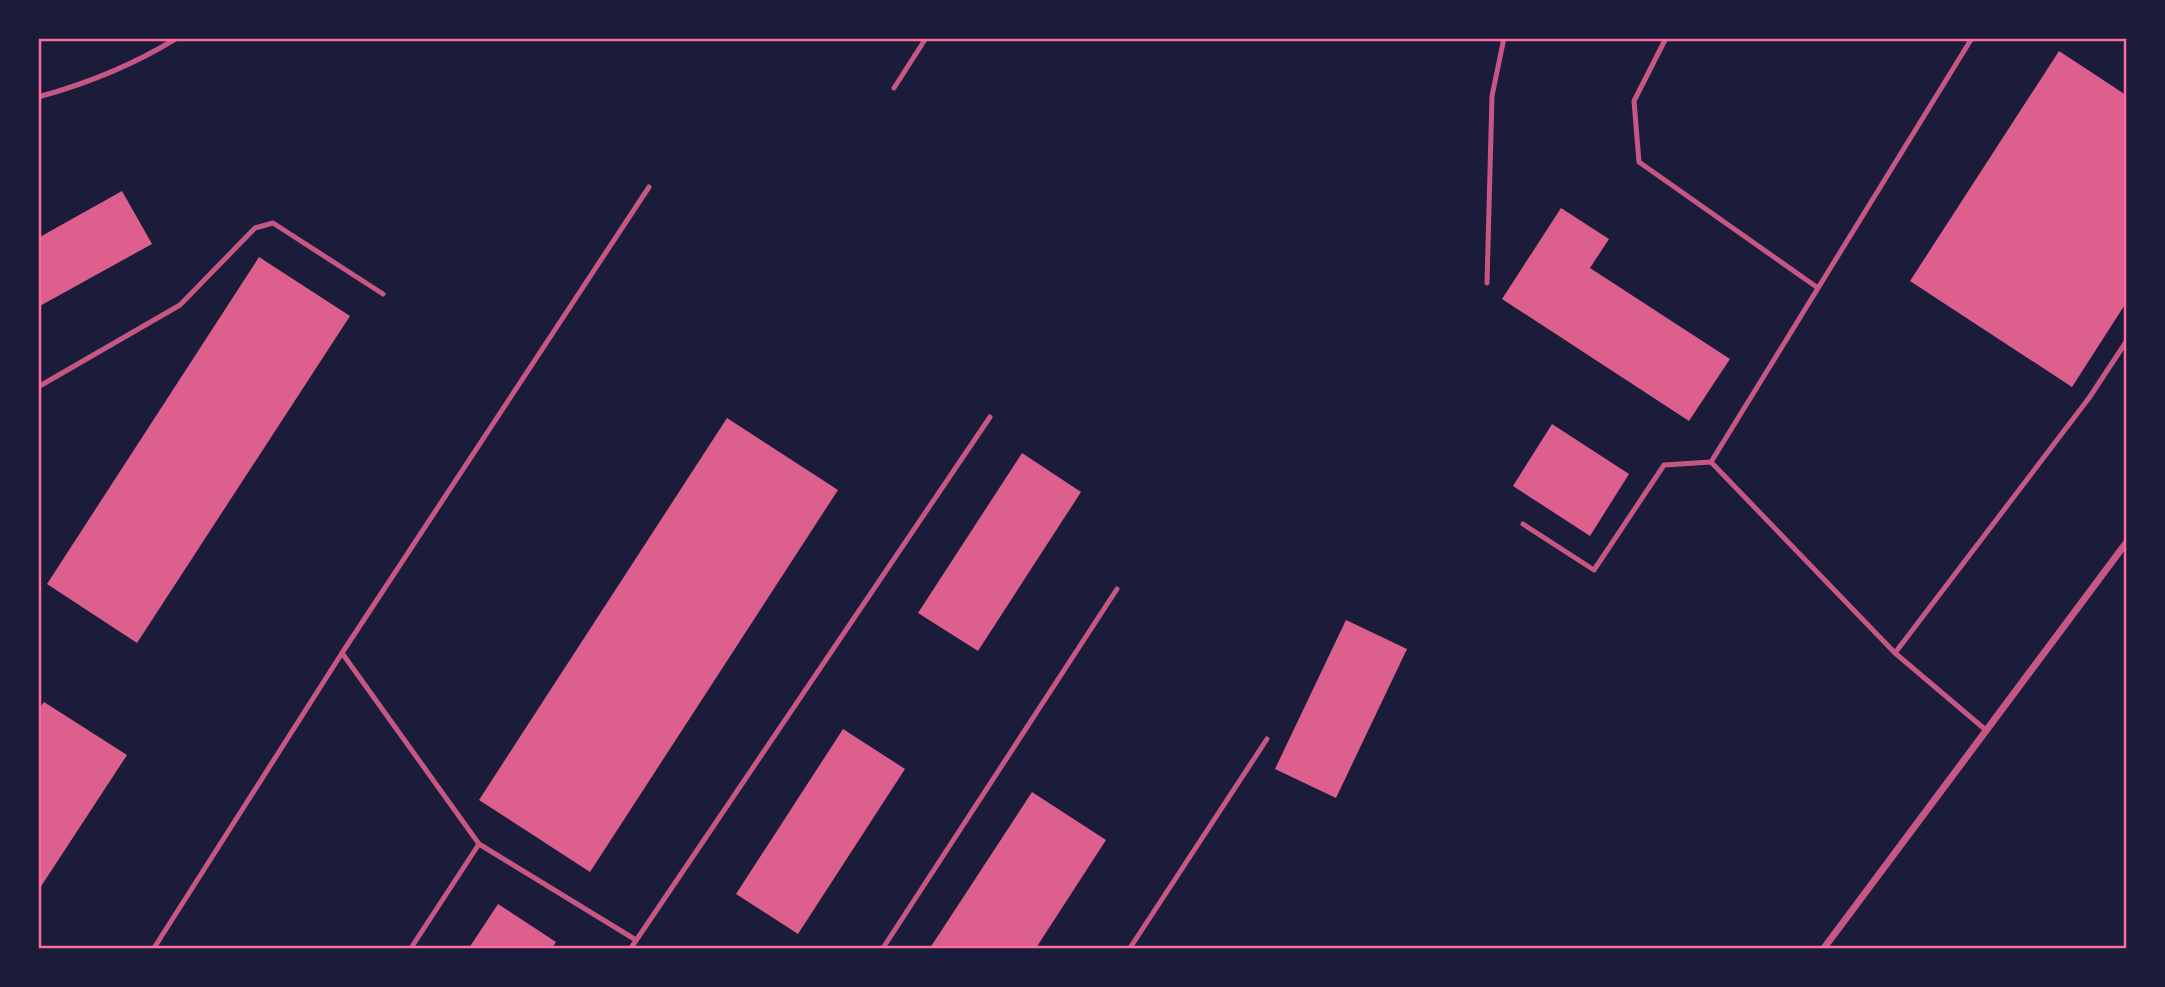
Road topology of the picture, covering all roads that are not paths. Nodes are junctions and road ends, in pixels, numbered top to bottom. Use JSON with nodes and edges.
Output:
{"nodes":[{"id":1,"x":177,"y":38,"type":"edge"},
{"id":2,"x":926,"y":38,"type":"edge"},
{"id":3,"x":1504,"y":38,"type":"edge"},
{"id":4,"x":1666,"y":38,"type":"edge"},
{"id":5,"x":1972,"y":38,"type":"edge"},
{"id":6,"x":894,"y":88,"type":"dead end"},
{"id":7,"x":38,"y":97,"type":"edge"},
{"id":8,"x":649,"y":187,"type":"dead end"},
{"id":9,"x":1487,"y":283,"type":"dead end"},
{"id":10,"x":1818,"y":288,"type":"junction"},
{"id":11,"x":383,"y":294,"type":"dead end"},
{"id":12,"x":2126,"y":342,"type":"edge"},
{"id":13,"x":38,"y":387,"type":"edge"},
{"id":14,"x":990,"y":417,"type":"dead end"},
{"id":15,"x":1711,"y":462,"type":"junction"},
{"id":16,"x":1523,"y":524,"type":"dead end"},
{"id":17,"x":2126,"y":543,"type":"edge"},
{"id":18,"x":1116,"y":589,"type":"dead end"},
{"id":19,"x":342,"y":653,"type":"junction"},
{"id":20,"x":1895,"y":653,"type":"junction"},
{"id":21,"x":1987,"y":731,"type":"junction"},
{"id":22,"x":1267,"y":739,"type":"dead end"},
{"id":23,"x":479,"y":844,"type":"junction"},
{"id":24,"x":636,"y":940,"type":"junction"},
{"id":25,"x":154,"y":948,"type":"edge"},
{"id":26,"x":411,"y":948,"type":"edge"},
{"id":27,"x":631,"y":948,"type":"edge"},
{"id":28,"x":883,"y":948,"type":"edge"},
{"id":29,"x":1130,"y":948,"type":"edge"},
{"id":30,"x":1824,"y":948,"type":"edge"}],
"edges":[{"from":1,"to":7,"type":"lane"},
{"from":2,"to":6,"type":"lane"},
{"from":3,"to":9,"type":"lane"},
{"from":4,"to":10,"type":"lane"},
{"from":5,"to":10,"type":"lane"},
{"from":8,"to":19,"type":"lane"},
{"from":10,"to":15,"type":"lane"},
{"from":11,"to":13,"type":"lane"},
{"from":12,"to":20,"type":"lane"},
{"from":14,"to":24,"type":"lane"},
{"from":15,"to":16,"type":"lane"},
{"from":15,"to":20,"type":"lane"},
{"from":17,"to":21,"type":"street"},
{"from":18,"to":28,"type":"lane"},
{"from":19,"to":23,"type":"lane"},
{"from":19,"to":25,"type":"lane"},
{"from":20,"to":21,"type":"lane"},
{"from":21,"to":30,"type":"street"},
{"from":22,"to":29,"type":"lane"},
{"from":23,"to":24,"type":"lane"},
{"from":23,"to":26,"type":"lane"},
{"from":24,"to":27,"type":"lane"}]}
